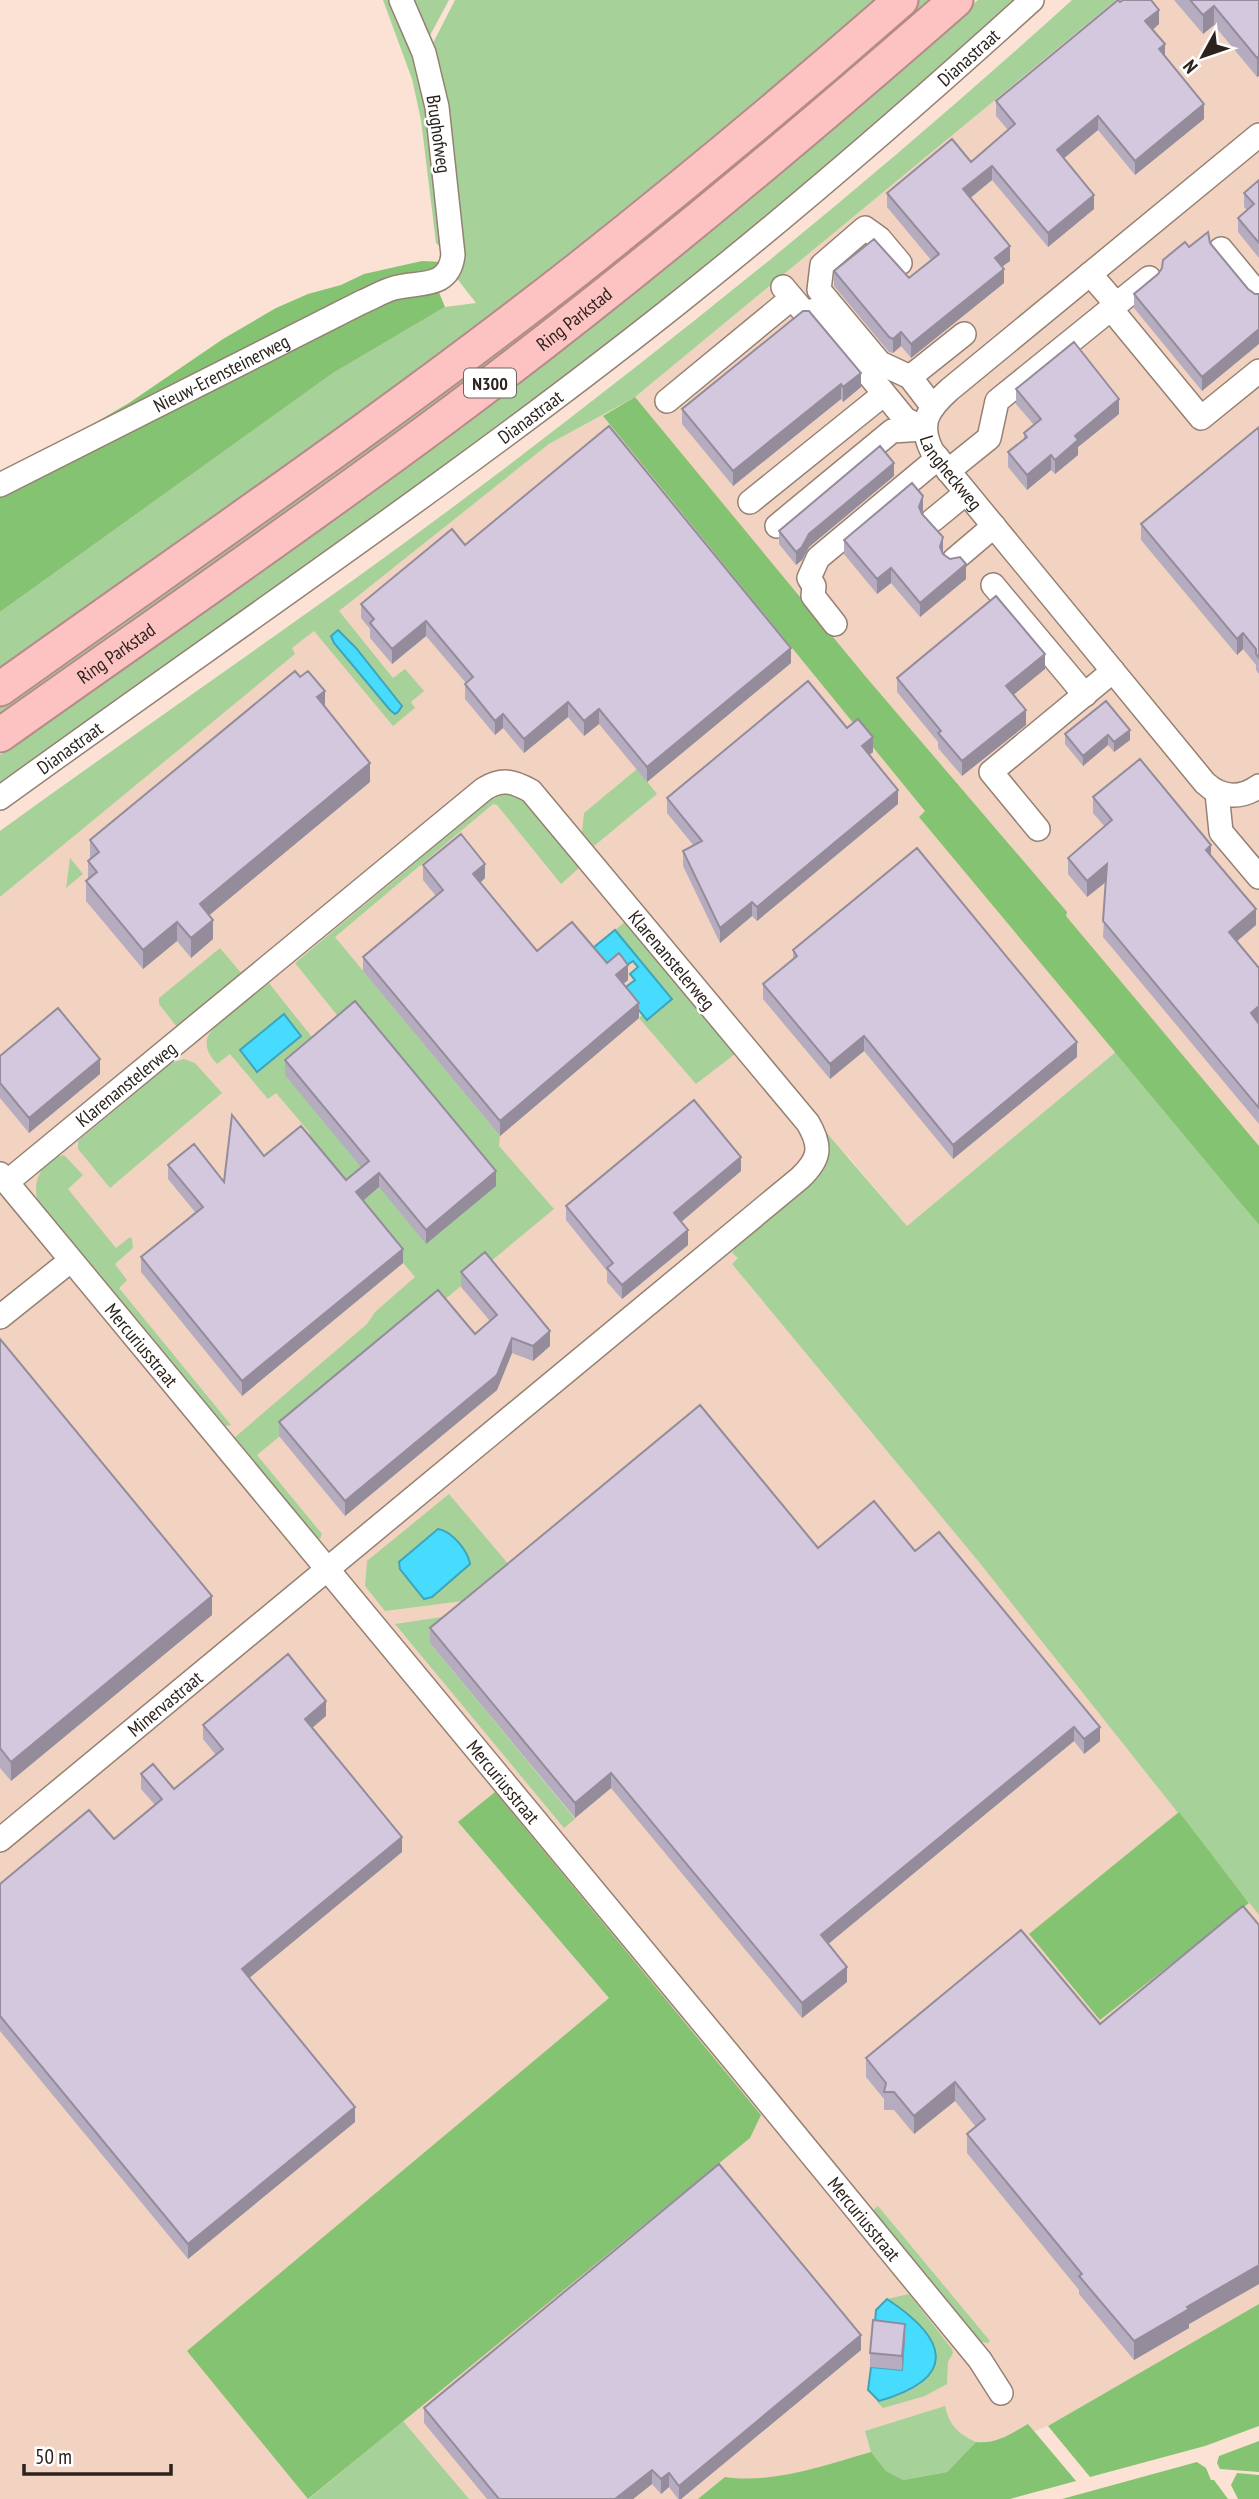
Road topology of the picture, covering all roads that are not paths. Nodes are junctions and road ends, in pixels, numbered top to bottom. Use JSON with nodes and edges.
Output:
{"nodes":[{"id":1,"x":401,"y":0,"type":"edge"},
{"id":2,"x":901,"y":0,"type":"edge"},
{"id":3,"x":956,"y":0,"type":"edge"},
{"id":4,"x":1032,"y":0,"type":"edge"},
{"id":5,"x":1259,"y":135,"type":"edge"},
{"id":6,"x":1221,"y":249,"type":"dead end"},
{"id":7,"x":900,"y":263,"type":"edge"},
{"id":8,"x":447,"y":273,"type":"joint"},
{"id":9,"x":1090,"y":274,"type":"junction"},
{"id":10,"x":1149,"y":278,"type":"edge"},
{"id":11,"x":1259,"y":295,"type":"edge"},
{"id":12,"x":1114,"y":307,"type":"junction"},
{"id":13,"x":964,"y":334,"type":"dead end"},
{"id":14,"x":1259,"y":371,"type":"edge"},
{"id":15,"x":910,"y":377,"type":"junction"},
{"id":16,"x":884,"y":394,"type":"junction"},
{"id":17,"x":667,"y":401,"type":"dead end"},
{"id":18,"x":933,"y":407,"type":"junction"},
{"id":19,"x":924,"y":429,"type":"junction"},
{"id":20,"x":943,"y":464,"type":"junction"},
{"id":21,"x":0,"y":485,"type":"edge"},
{"id":22,"x":966,"y":493,"type":"junction"},
{"id":23,"x":750,"y":502,"type":"dead end"},
{"id":24,"x":933,"y":520,"type":"dead end"},
{"id":25,"x":777,"y":526,"type":"dead end"},
{"id":26,"x":994,"y":526,"type":"junction"},
{"id":27,"x":954,"y":560,"type":"edge"},
{"id":28,"x":993,"y":585,"type":"dead end"},
{"id":29,"x":835,"y":624,"type":"dead end"},
{"id":30,"x":1113,"y":671,"type":"junction"},
{"id":31,"x":0,"y":689,"type":"edge"},
{"id":32,"x":1085,"y":695,"type":"junction"},
{"id":33,"x":0,"y":735,"type":"edge"},
{"id":34,"x":1217,"y":793,"type":"junction"},
{"id":35,"x":1256,"y":793,"type":"edge"},
{"id":36,"x":0,"y":798,"type":"edge"},
{"id":37,"x":1038,"y":829,"type":"dead end"},
{"id":38,"x":1259,"y":877,"type":"edge"},
{"id":39,"x":3,"y":1178,"type":"edge"},
{"id":40,"x":70,"y":1261,"type":"junction"},
{"id":41,"x":0,"y":1317,"type":"edge"},
{"id":42,"x":327,"y":1569,"type":"junction"},
{"id":43,"x":0,"y":1840,"type":"edge"},
{"id":44,"x":1001,"y":2393,"type":"dead end"}],
"edges":[{"from":1,"to":8,"type":"street","name":"Brughofweg"},
{"from":2,"to":31,"type":"highway","name":"Ring Parkstad","number":"N300"},
{"from":3,"to":33,"type":"highway","name":"Ring Parkstad","number":"N300"},
{"from":4,"to":36,"type":"street","name":"Dianastraat"},
{"from":5,"to":9,"type":"street","name":"Langheckweg"},
{"from":6,"to":11,"type":"street"},
{"from":7,"to":15,"type":"street"},
{"from":8,"to":21,"type":"street","name":"Nieuw-Erensteinerweg"},
{"from":9,"to":12,"type":"street"},
{"from":9,"to":18,"type":"street","name":"Langheckweg"},
{"from":10,"to":12,"type":"street"},
{"from":12,"to":14,"type":"street"},
{"from":12,"to":20,"type":"street"},
{"from":13,"to":15,"type":"street"},
{"from":15,"to":18,"type":"street"},
{"from":16,"to":17,"type":"street"},
{"from":16,"to":19,"type":"street"},
{"from":16,"to":23,"type":"street"},
{"from":18,"to":19,"type":"street","name":"Langheckweg"},
{"from":19,"to":20,"type":"street","name":"Langheckweg"},
{"from":19,"to":25,"type":"street"},
{"from":20,"to":22,"type":"street","name":"Langheckweg"},
{"from":20,"to":29,"type":"street"},
{"from":22,"to":24,"type":"street"},
{"from":22,"to":26,"type":"street","name":"Langheckweg"},
{"from":26,"to":27,"type":"street"},
{"from":26,"to":30,"type":"street","name":"Langheckweg"},
{"from":28,"to":32,"type":"street"},
{"from":30,"to":32,"type":"street"},
{"from":30,"to":34,"type":"street","name":"Langheckweg"},
{"from":32,"to":37,"type":"street"},
{"from":34,"to":35,"type":"street"},
{"from":34,"to":38,"type":"street"},
{"from":39,"to":40,"type":"street","name":"Mercuriusstraat"},
{"from":39,"to":42,"type":"street","name":"Klarenanstelerweg"},
{"from":40,"to":41,"type":"street"},
{"from":40,"to":42,"type":"street","name":"Mercuriusstraat"},
{"from":42,"to":43,"type":"street","name":"Minervastraat"},
{"from":42,"to":44,"type":"street","name":"Mercuriusstraat"}]}
